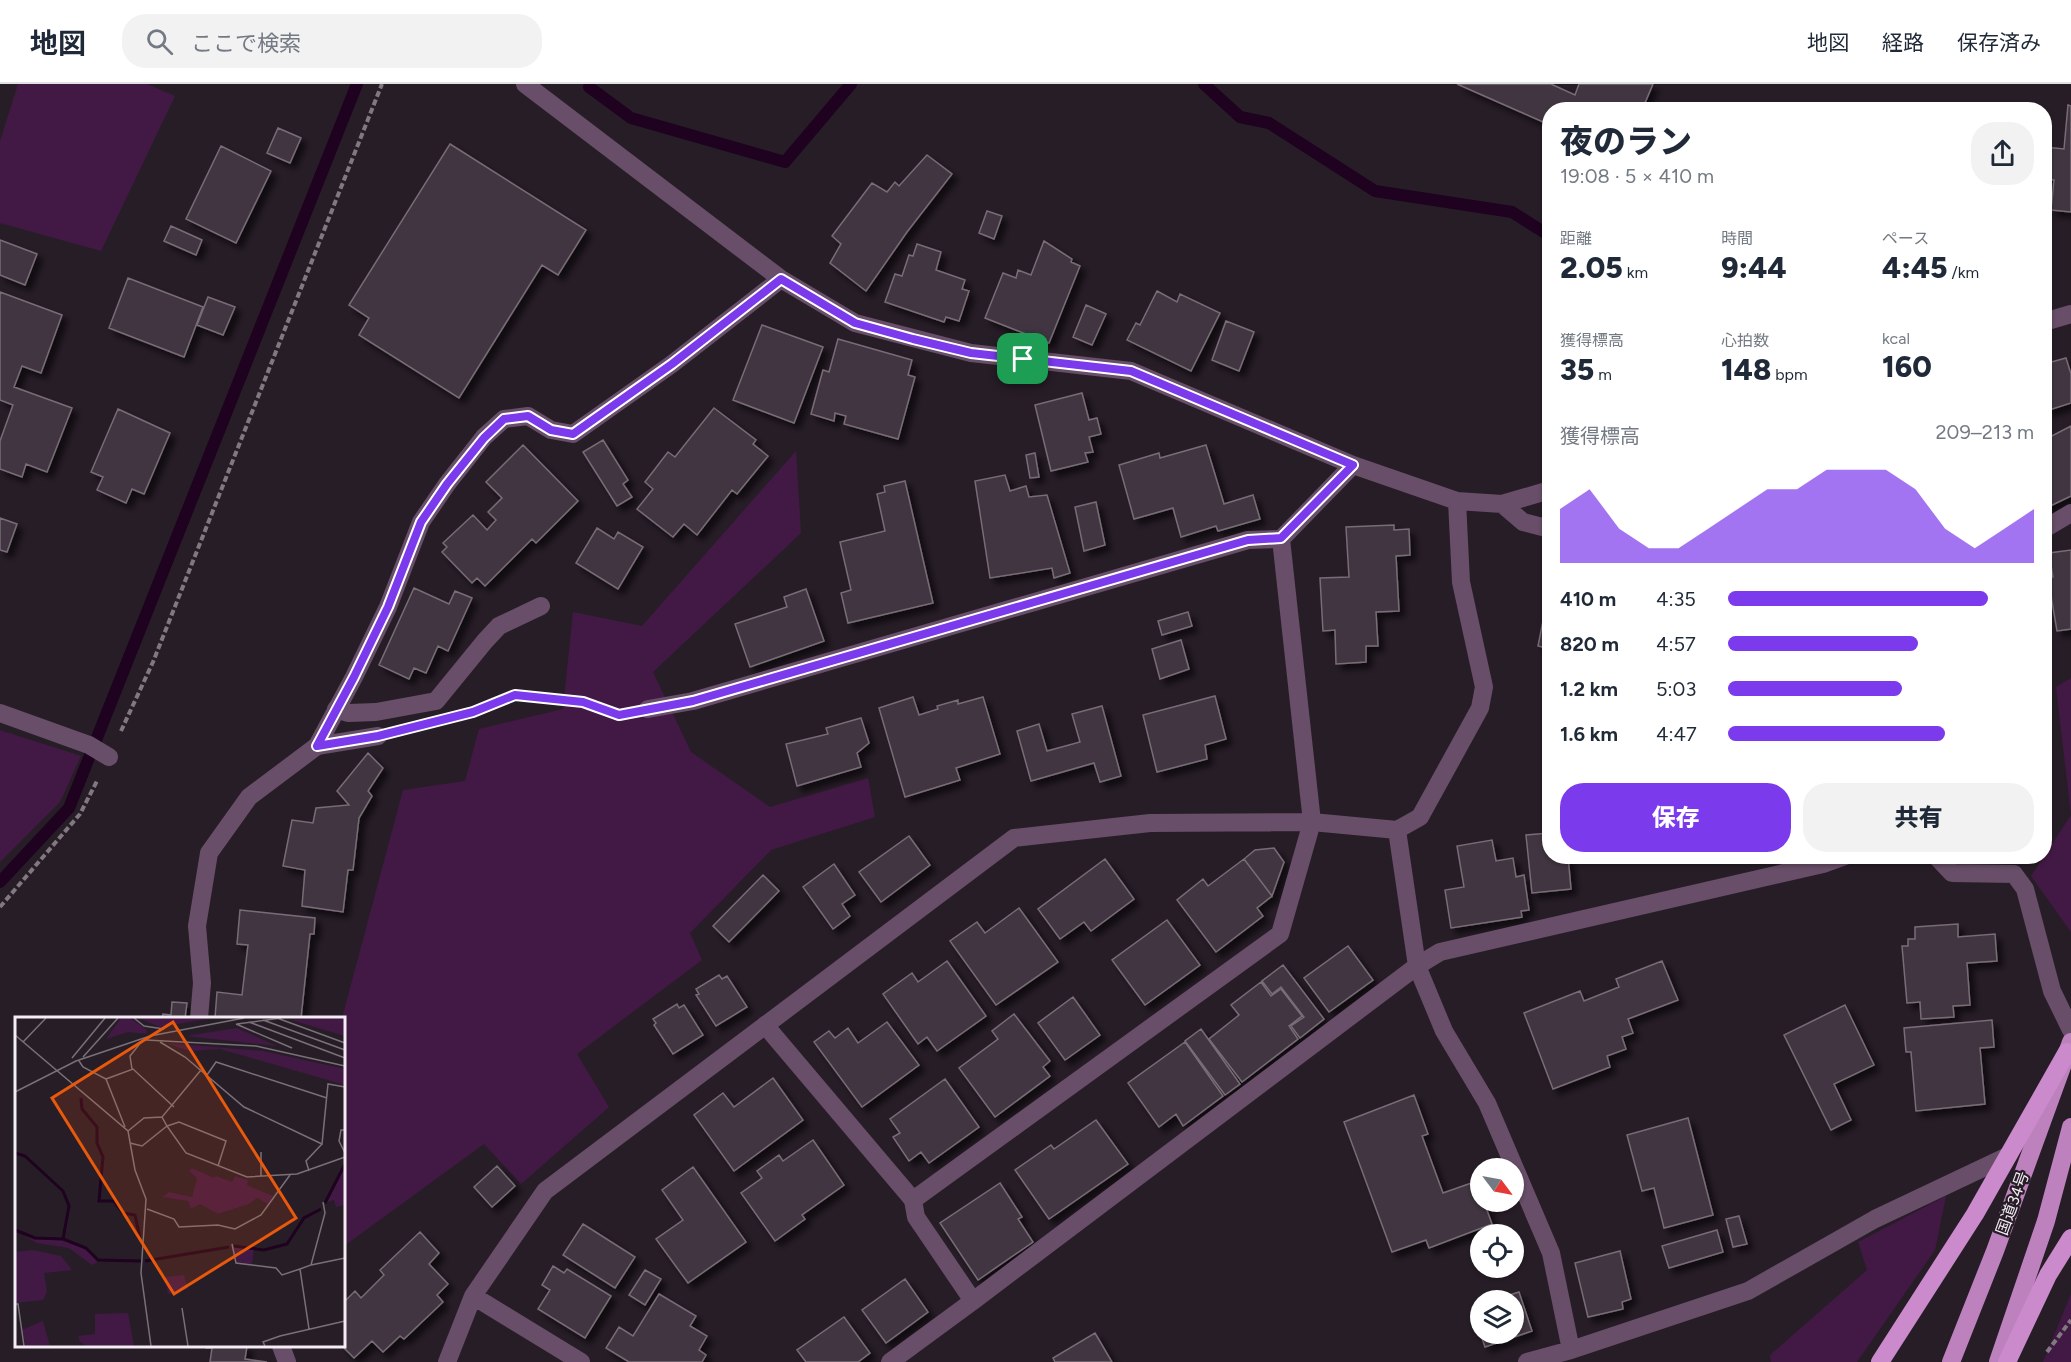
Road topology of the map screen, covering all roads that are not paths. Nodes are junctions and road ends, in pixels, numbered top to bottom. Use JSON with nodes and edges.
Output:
{"nodes":[{"id":1,"x":525,"y":84,"type":"edge"},
{"id":2,"x":781,"y":279,"type":"junction"},
{"id":3,"x":2071,"y":314,"type":"edge"},
{"id":4,"x":2052,"y":320,"type":"edge"},
{"id":5,"x":1353,"y":465,"type":"junction"},
{"id":6,"x":1542,"y":492,"type":"edge"},
{"id":7,"x":1457,"y":501,"type":"junction"},
{"id":8,"x":1502,"y":504,"type":"junction"},
{"id":9,"x":2071,"y":513,"type":"edge"},
{"id":10,"x":2052,"y":524,"type":"edge"},
{"id":11,"x":1542,"y":527,"type":"edge"},
{"id":12,"x":1281,"y":538,"type":"junction"},
{"id":13,"x":541,"y":606,"type":"dead end"},
{"id":14,"x":336,"y":709,"type":"junction"},
{"id":15,"x":648,"y":709,"type":"road end"},
{"id":16,"x":0,"y":713,"type":"edge"},
{"id":17,"x":378,"y":736,"type":"dead end"},
{"id":18,"x":317,"y":746,"type":"junction"},
{"id":19,"x":109,"y":757,"type":"road end"},
{"id":20,"x":1312,"y":822,"type":"junction"},
{"id":21,"x":1397,"y":830,"type":"junction"},
{"id":22,"x":1823,"y":864,"type":"edge"},
{"id":23,"x":1944,"y":864,"type":"edge"},
{"id":24,"x":1417,"y":966,"type":"junction"},
{"id":25,"x":199,"y":1017,"type":"edge"},
{"id":26,"x":765,"y":1025,"type":"junction"},
{"id":27,"x":2071,"y":1030,"type":"edge"},
{"id":28,"x":2069,"y":1047,"type":"edge"},
{"id":29,"x":2071,"y":1127,"type":"edge"},
{"id":30,"x":2008,"y":1156,"type":"junction"},
{"id":31,"x":913,"y":1200,"type":"junction"},
{"id":32,"x":2071,"y":1238,"type":"edge"},
{"id":33,"x":473,"y":1296,"type":"junction"},
{"id":34,"x":973,"y":1301,"type":"junction"},
{"id":35,"x":281,"y":1347,"type":"edge"},
{"id":36,"x":1571,"y":1350,"type":"junction"},
{"id":37,"x":287,"y":1362,"type":"edge"},
{"id":38,"x":447,"y":1362,"type":"edge"},
{"id":39,"x":581,"y":1362,"type":"edge"},
{"id":40,"x":890,"y":1362,"type":"edge"},
{"id":41,"x":1527,"y":1362,"type":"edge"},
{"id":42,"x":1880,"y":1362,"type":"edge"},
{"id":43,"x":1951,"y":1362,"type":"edge"},
{"id":44,"x":1998,"y":1362,"type":"edge"},
{"id":45,"x":2007,"y":1362,"type":"edge"}],
"edges":[{"from":1,"to":2,"type":"street"},
{"from":2,"to":5,"type":"street"},
{"from":2,"to":14,"type":"street"},
{"from":3,"to":4,"type":"street"},
{"from":5,"to":7,"type":"street"},
{"from":5,"to":12,"type":"street"},
{"from":6,"to":8,"type":"street"},
{"from":7,"to":8,"type":"street"},
{"from":7,"to":21,"type":"street"},
{"from":8,"to":11,"type":"street"},
{"from":9,"to":10,"type":"street"},
{"from":12,"to":15,"type":"street"},
{"from":12,"to":20,"type":"street"},
{"from":13,"to":14,"type":"street"},
{"from":14,"to":18,"type":"street"},
{"from":16,"to":19,"type":"street"},
{"from":17,"to":18,"type":"street"},
{"from":18,"to":25,"type":"street"},
{"from":20,"to":21,"type":"street"},
{"from":20,"to":26,"type":"street"},
{"from":20,"to":31,"type":"street"},
{"from":21,"to":24,"type":"street"},
{"from":22,"to":24,"type":"street"},
{"from":23,"to":27,"type":"street"},
{"from":24,"to":34,"type":"street"},
{"from":24,"to":36,"type":"street"},
{"from":26,"to":31,"type":"street"},
{"from":26,"to":33,"type":"street"},
{"from":28,"to":30,"type":"highway"},
{"from":28,"to":43,"type":"highway","name":"国道34号"},
{"from":29,"to":44,"type":"highway"},
{"from":30,"to":36,"type":"street"},
{"from":30,"to":42,"type":"highway"},
{"from":31,"to":34,"type":"street"},
{"from":32,"to":45,"type":"highway"},
{"from":33,"to":38,"type":"street"},
{"from":33,"to":39,"type":"street"},
{"from":34,"to":40,"type":"street"},
{"from":35,"to":37,"type":"street"},
{"from":36,"to":41,"type":"street"}]}
